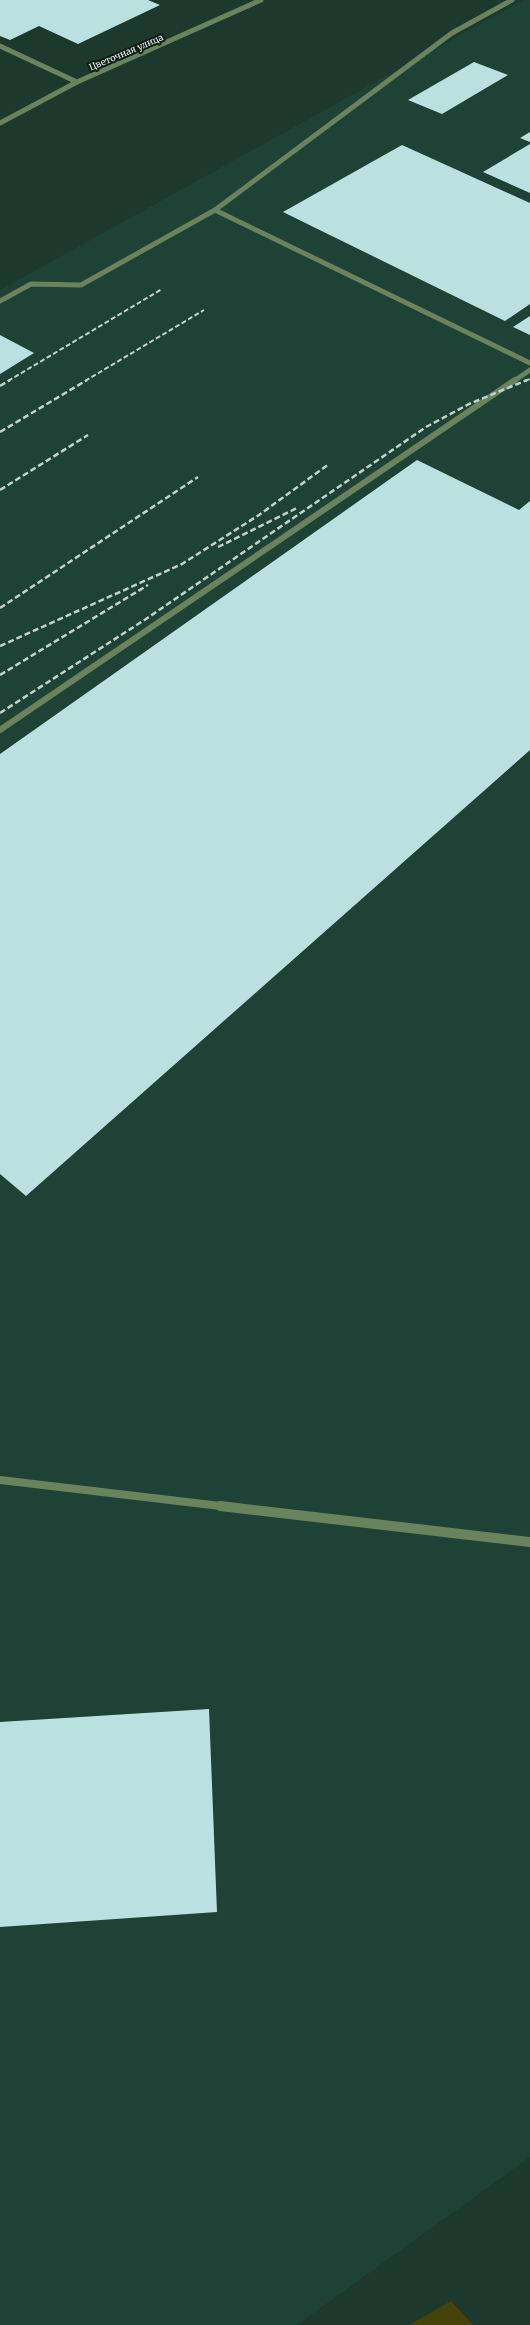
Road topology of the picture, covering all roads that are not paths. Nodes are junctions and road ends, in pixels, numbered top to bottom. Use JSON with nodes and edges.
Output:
{"nodes":[{"id":1,"x":261,"y":0,"type":"edge"},
{"id":2,"x":512,"y":0,"type":"edge"},
{"id":3,"x":0,"y":46,"type":"edge"},
{"id":4,"x":77,"y":82,"type":"junction"},
{"id":5,"x":0,"y":123,"type":"edge"},
{"id":6,"x":215,"y":210,"type":"junction"},
{"id":7,"x":0,"y":301,"type":"edge"},
{"id":8,"x":530,"y":363,"type":"edge"},
{"id":9,"x":530,"y":370,"type":"edge"},
{"id":10,"x":0,"y":730,"type":"edge"},
{"id":11,"x":0,"y":1480,"type":"edge"},
{"id":12,"x":530,"y":1542,"type":"edge"}],
"edges":[{"from":1,"to":4,"type":"street","name":"Цветочная улица"},
{"from":2,"to":6,"type":"street"},
{"from":3,"to":4,"type":"street"},
{"from":4,"to":5,"type":"street","name":"Цветочная улица"},
{"from":6,"to":7,"type":"street"},
{"from":6,"to":8,"type":"street"},
{"from":9,"to":10,"type":"street"},
{"from":11,"to":12,"type":"street"}]}
